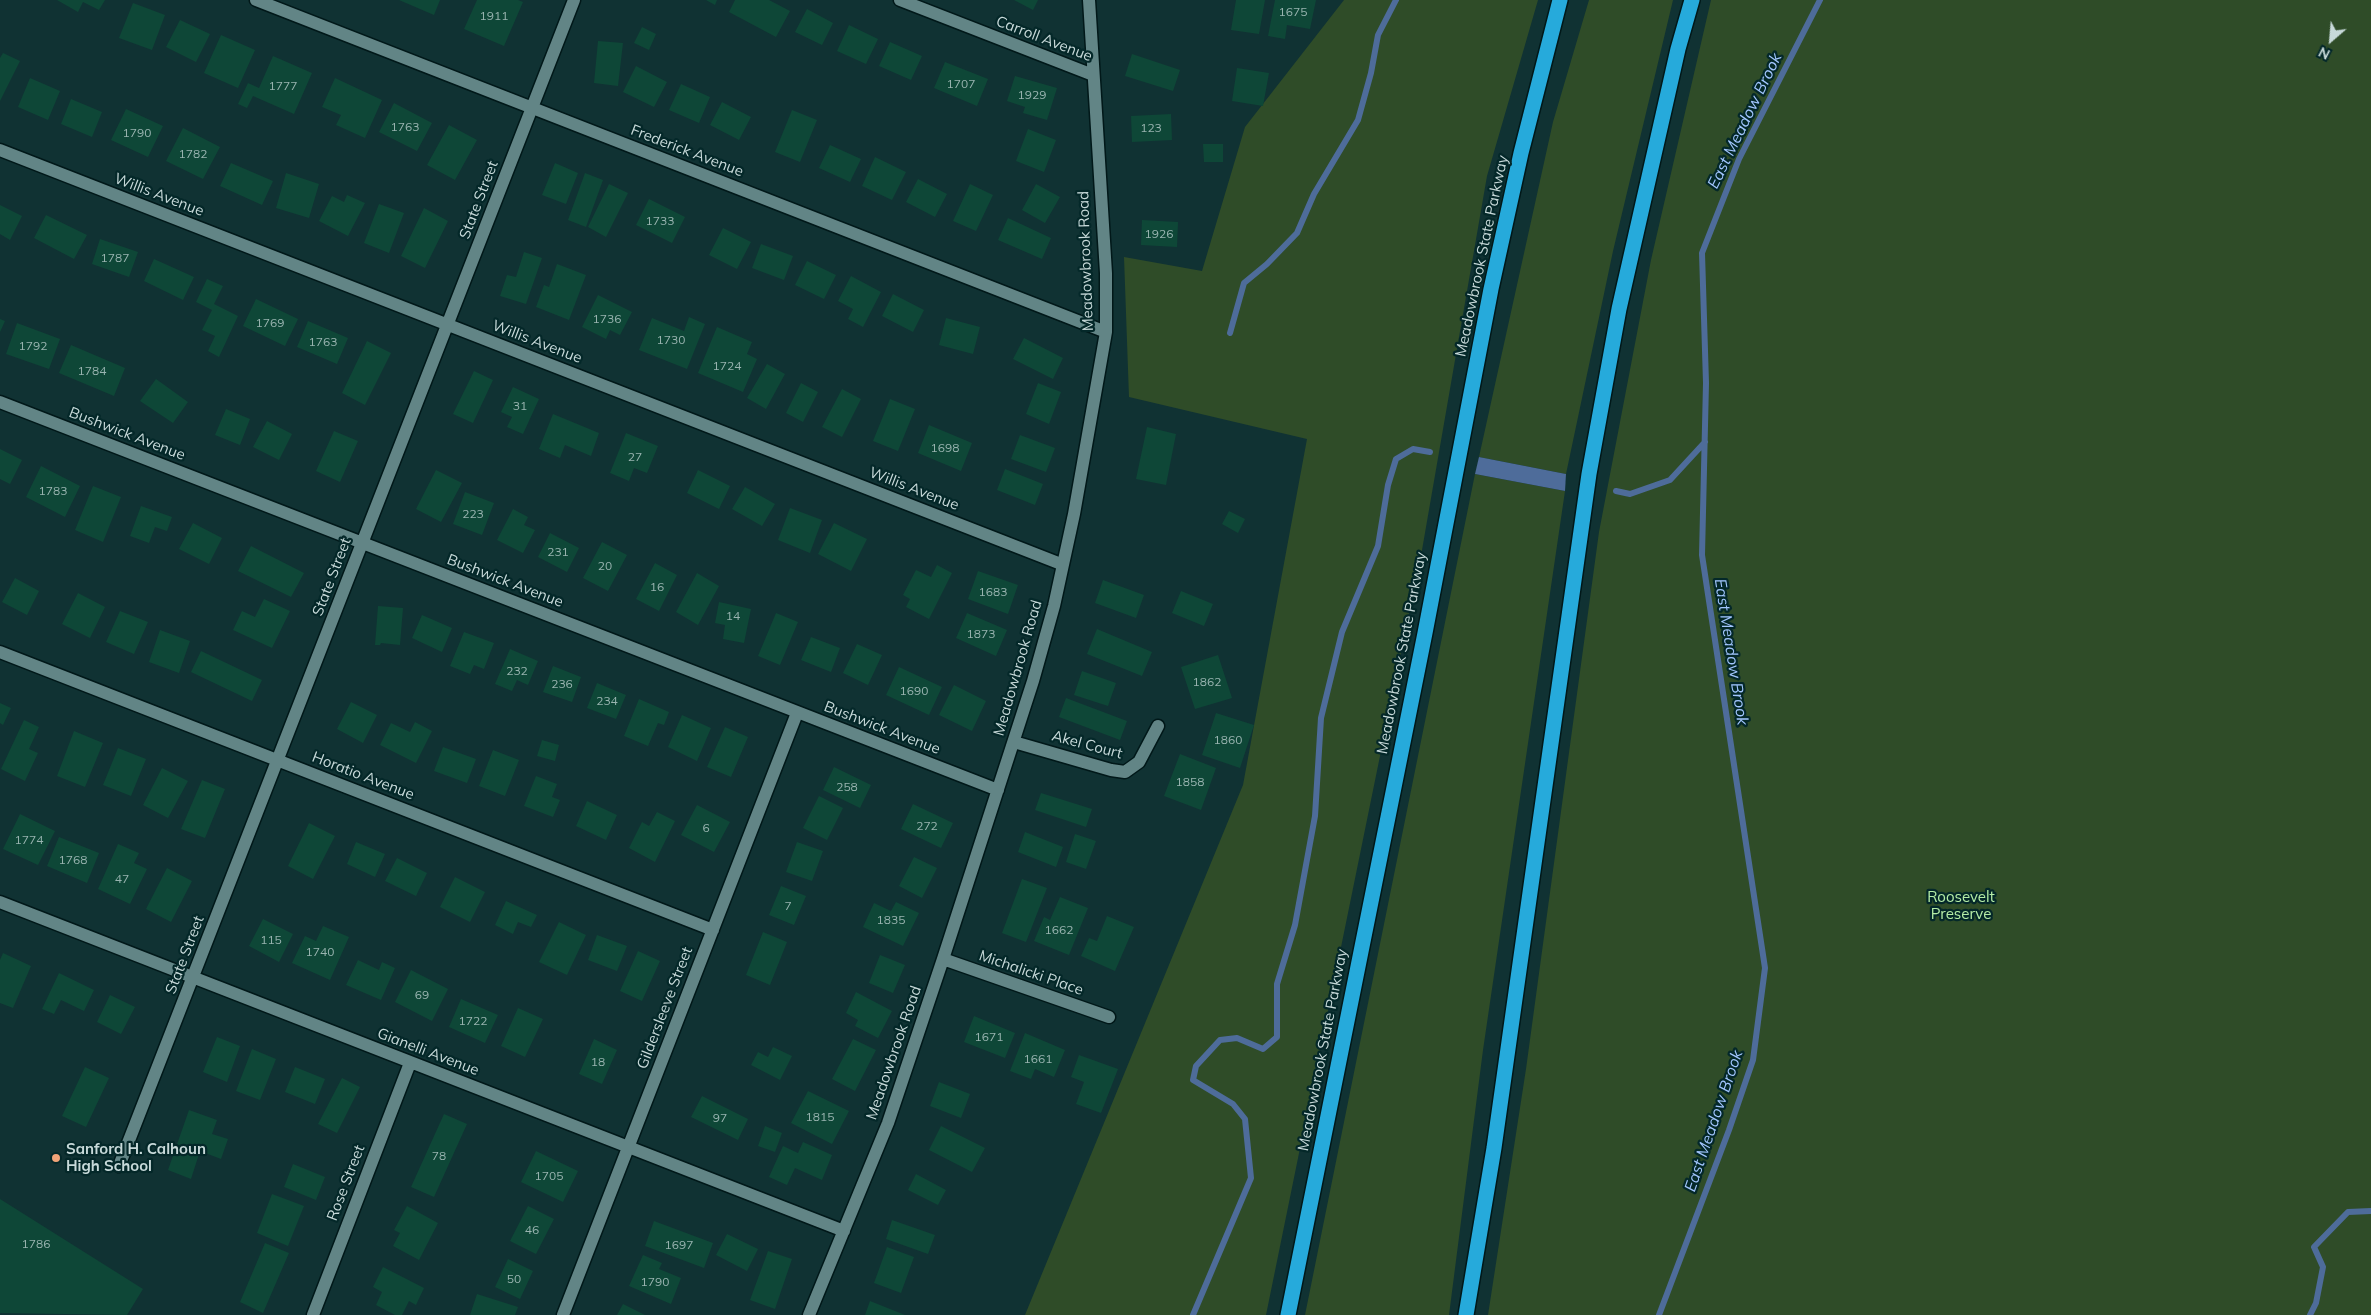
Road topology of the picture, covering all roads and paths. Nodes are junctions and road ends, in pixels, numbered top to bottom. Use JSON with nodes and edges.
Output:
{"nodes":[{"id":1,"x":256,"y":0,"type":"edge"},
{"id":2,"x":574,"y":0,"type":"edge"},
{"id":3,"x":900,"y":0,"type":"edge"},
{"id":4,"x":1089,"y":0,"type":"edge"},
{"id":5,"x":1560,"y":0,"type":"edge"},
{"id":6,"x":1692,"y":0,"type":"edge"},
{"id":7,"x":1093,"y":75,"type":"junction"},
{"id":8,"x":532,"y":108,"type":"junction"},
{"id":9,"x":0,"y":150,"type":"edge"},
{"id":10,"x":448,"y":325,"type":"junction"},
{"id":11,"x":1106,"y":332,"type":"junction"},
{"id":12,"x":0,"y":402,"type":"edge"},
{"id":13,"x":362,"y":543,"type":"junction"},
{"id":14,"x":1061,"y":564,"type":"junction"},
{"id":15,"x":0,"y":652,"type":"edge"},
{"id":16,"x":798,"y":713,"type":"junction"},
{"id":17,"x":1158,"y":726,"type":"dead end"},
{"id":18,"x":1014,"y":742,"type":"junction"},
{"id":19,"x":278,"y":760,"type":"junction"},
{"id":20,"x":998,"y":790,"type":"junction"},
{"id":21,"x":0,"y":902,"type":"edge"},
{"id":22,"x":713,"y":930,"type":"junction"},
{"id":23,"x":943,"y":959,"type":"junction"},
{"id":24,"x":193,"y":978,"type":"junction"},
{"id":25,"x":1110,"y":1017,"type":"dead end"},
{"id":26,"x":410,"y":1063,"type":"junction"},
{"id":27,"x":628,"y":1147,"type":"junction"},
{"id":28,"x":119,"y":1166,"type":"dead end"},
{"id":29,"x":844,"y":1231,"type":"junction"},
{"id":30,"x":313,"y":1315,"type":"edge"},
{"id":31,"x":563,"y":1315,"type":"edge"},
{"id":32,"x":809,"y":1315,"type":"edge"},
{"id":33,"x":1288,"y":1315,"type":"edge"},
{"id":34,"x":1466,"y":1315,"type":"edge"}],
"edges":[{"from":1,"to":8,"type":"street","name":"Frederick Avenue"},
{"from":2,"to":8,"type":"street","name":"State Street"},
{"from":3,"to":7,"type":"street","name":"Carroll Avenue"},
{"from":4,"to":7,"type":"street","name":"Meadowbrook Road"},
{"from":5,"to":33,"type":"highway","name":"Meadowbrook State Parkway"},
{"from":6,"to":34,"type":"highway"},
{"from":7,"to":11,"type":"street","name":"Meadowbrook Road"},
{"from":8,"to":10,"type":"street","name":"State Street"},
{"from":8,"to":11,"type":"street","name":"Frederick Avenue"},
{"from":9,"to":10,"type":"street","name":"Willis Avenue"},
{"from":10,"to":13,"type":"street","name":"State Street"},
{"from":10,"to":14,"type":"street","name":"Willis Avenue"},
{"from":11,"to":14,"type":"street","name":"Meadowbrook Road"},
{"from":12,"to":13,"type":"street","name":"Bushwick Avenue"},
{"from":13,"to":16,"type":"street","name":"Bushwick Avenue"},
{"from":13,"to":19,"type":"street","name":"State Street"},
{"from":14,"to":18,"type":"street","name":"Meadowbrook Road"},
{"from":15,"to":19,"type":"street","name":"Horatio Avenue"},
{"from":16,"to":20,"type":"street","name":"Bushwick Avenue"},
{"from":16,"to":22,"type":"street","name":"Gildersleeve Street"},
{"from":17,"to":18,"type":"street","name":"Akel Court"},
{"from":18,"to":20,"type":"street","name":"Meadowbrook Road"},
{"from":19,"to":22,"type":"street","name":"Horatio Avenue"},
{"from":19,"to":24,"type":"street","name":"State Street"},
{"from":20,"to":23,"type":"street","name":"Meadowbrook Road"},
{"from":21,"to":24,"type":"street","name":"Gianelli Avenue"},
{"from":22,"to":27,"type":"street","name":"Gildersleeve Street"},
{"from":23,"to":25,"type":"street","name":"Michalicki Place"},
{"from":23,"to":29,"type":"street","name":"Meadowbrook Road"},
{"from":24,"to":26,"type":"street","name":"Gianelli Avenue"},
{"from":24,"to":28,"type":"street","name":"State Street"},
{"from":26,"to":27,"type":"street","name":"Gianelli Avenue"},
{"from":26,"to":30,"type":"street","name":"Rose Street"},
{"from":27,"to":29,"type":"street","name":"Gianelli Avenue"},
{"from":27,"to":31,"type":"street","name":"Gildersleeve Street"},
{"from":29,"to":32,"type":"street","name":"Meadowbrook Road"}]}
